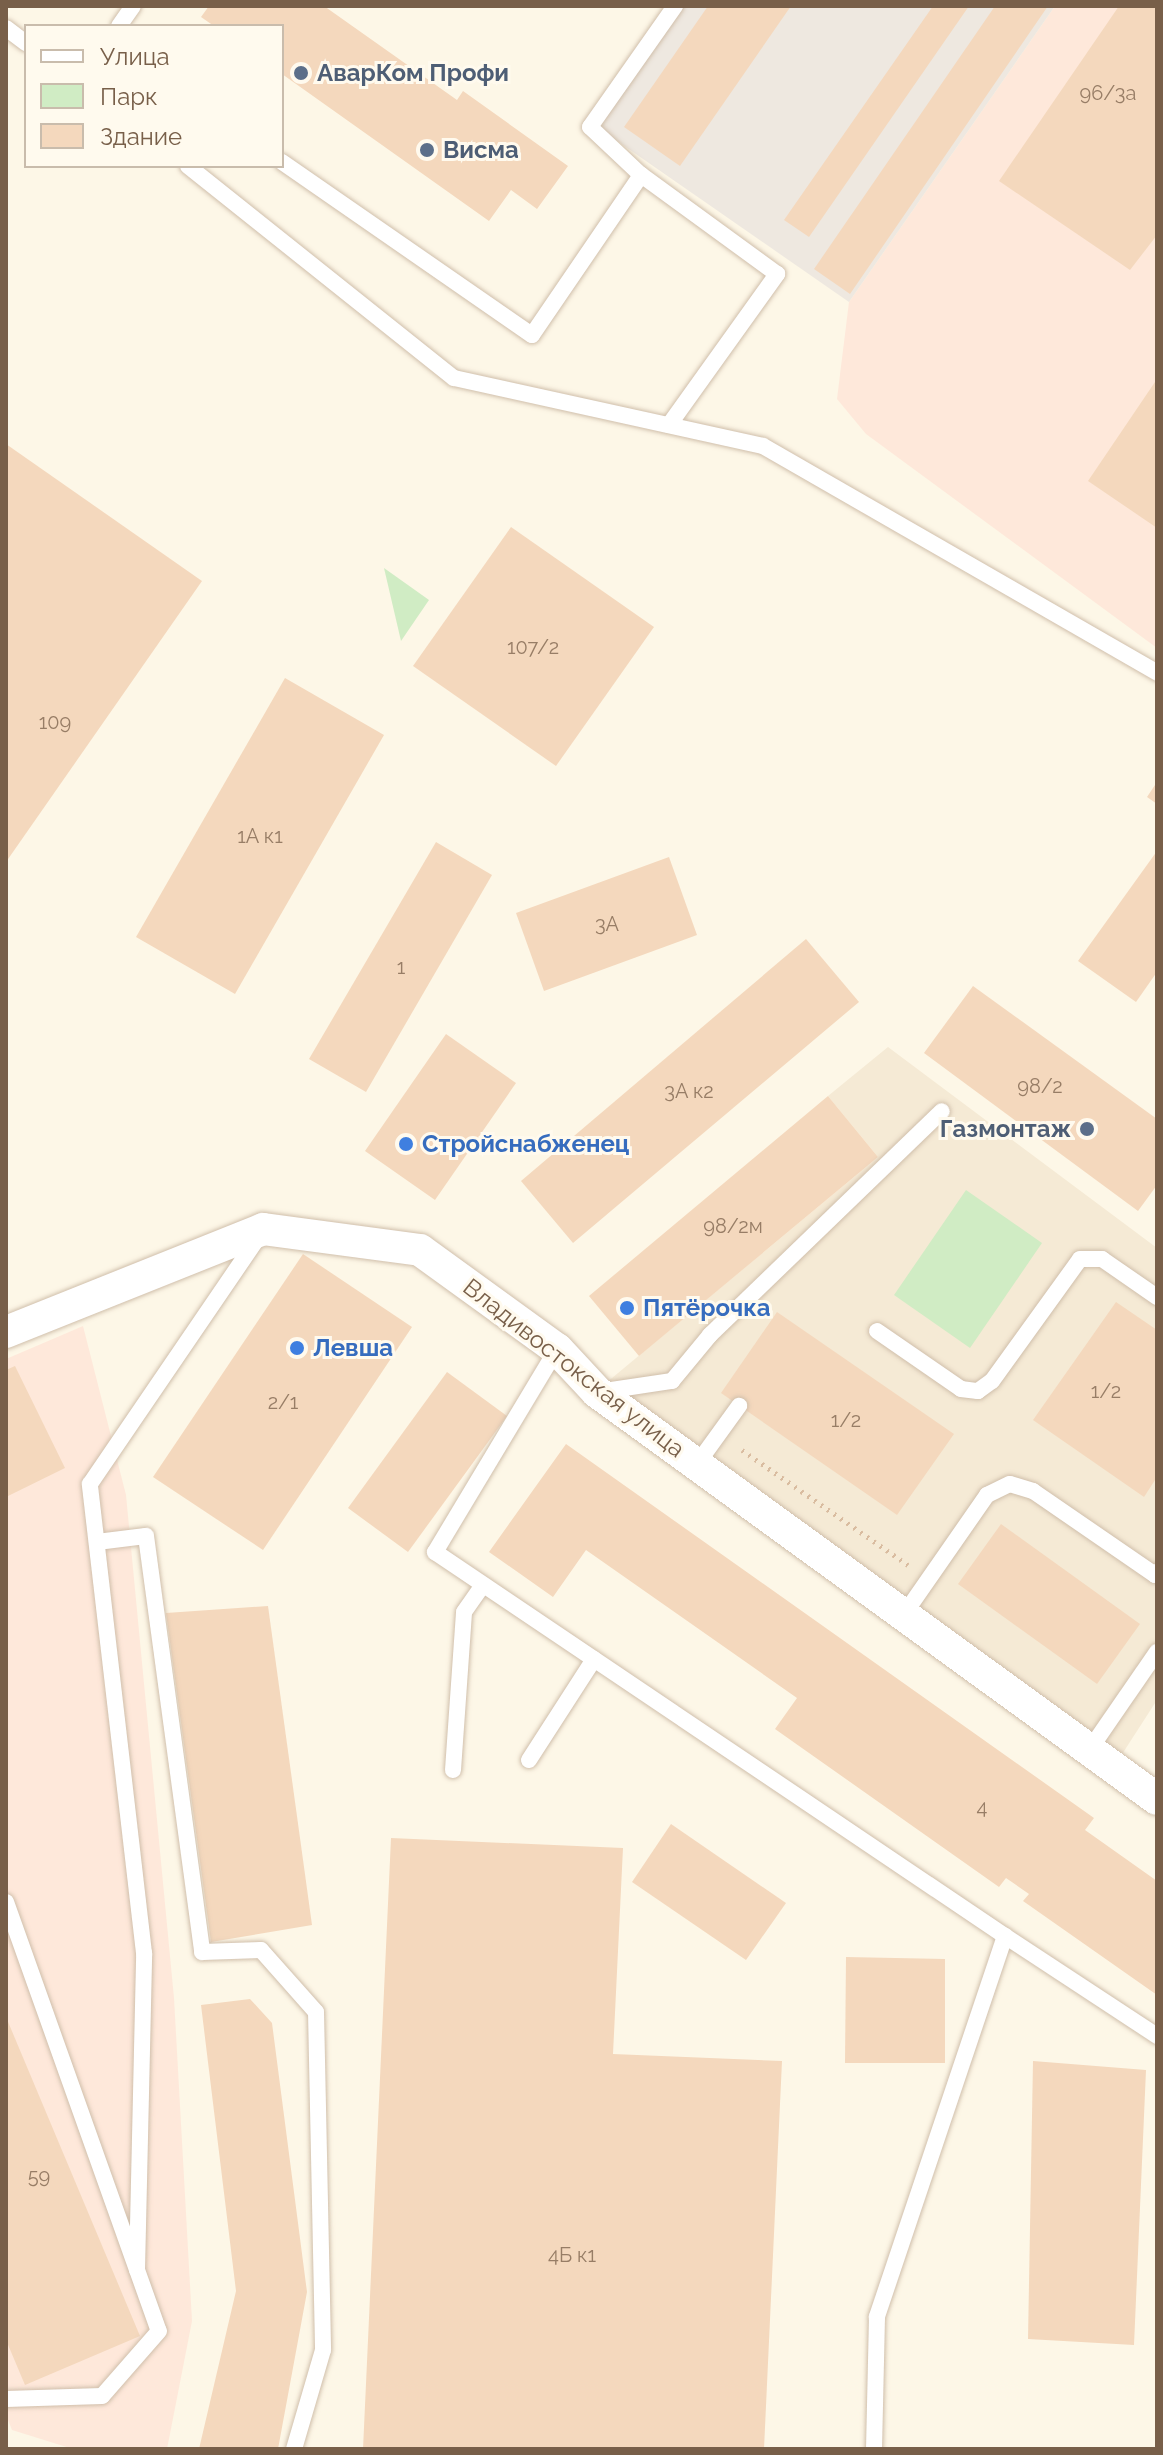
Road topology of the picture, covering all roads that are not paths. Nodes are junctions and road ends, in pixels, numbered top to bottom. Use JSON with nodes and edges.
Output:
{"nodes":[{"id":1,"x":133,"y":6,"type":"edge"},
{"id":2,"x":675,"y":6,"type":"edge"},
{"id":3,"x":120,"y":24,"type":"edge"},
{"id":4,"x":6,"y":28,"type":"edge"},
{"id":5,"x":24,"y":42,"type":"edge"},
{"id":6,"x":284,"y":163,"type":"edge"},
{"id":7,"x":191,"y":168,"type":"edge"},
{"id":8,"x":641,"y":175,"type":"junction"},
{"id":9,"x":669,"y":425,"type":"junction"},
{"id":10,"x":1157,"y":673,"type":"edge"},
{"id":11,"x":942,"y":1111,"type":"dead end"},
{"id":12,"x":263,"y":1229,"type":"junction"},
{"id":13,"x":1157,"y":1297,"type":"edge"},
{"id":14,"x":877,"y":1331,"type":"dead end"},
{"id":15,"x":6,"y":1332,"type":"edge"},
{"id":16,"x":557,"y":1349,"type":"junction"},
{"id":17,"x":597,"y":1392,"type":"junction"},
{"id":18,"x":739,"y":1406,"type":"dead end"},
{"id":19,"x":697,"y":1464,"type":"junction"},
{"id":20,"x":97,"y":1542,"type":"junction"},
{"id":21,"x":1156,"y":1575,"type":"edge"},
{"id":22,"x":483,"y":1585,"type":"junction"},
{"id":23,"x":905,"y":1613,"type":"junction"},
{"id":24,"x":1157,"y":1652,"type":"edge"},
{"id":25,"x":594,"y":1659,"type":"junction"},
{"id":26,"x":1090,"y":1749,"type":"junction"},
{"id":27,"x":529,"y":1760,"type":"dead end"},
{"id":28,"x":453,"y":1770,"type":"dead end"},
{"id":29,"x":1157,"y":1799,"type":"edge"},
{"id":30,"x":6,"y":1902,"type":"edge"},
{"id":31,"x":1005,"y":1936,"type":"junction"},
{"id":32,"x":1157,"y":2036,"type":"edge"},
{"id":33,"x":137,"y":2270,"type":"junction"},
{"id":34,"x":6,"y":2399,"type":"edge"},
{"id":35,"x":294,"y":2449,"type":"edge"},
{"id":36,"x":874,"y":2449,"type":"edge"}],
"edges":[{"from":1,"to":3,"type":"lane"},
{"from":2,"to":8,"type":"lane"},
{"from":4,"to":5,"type":"lane"},
{"from":6,"to":8,"type":"lane"},
{"from":7,"to":9,"type":"lane"},
{"from":8,"to":9,"type":"lane"},
{"from":9,"to":10,"type":"lane"},
{"from":11,"to":17,"type":"lane"},
{"from":12,"to":15,"type":"street","name":"Владивостокская улица"},
{"from":12,"to":16,"type":"street","name":"Владивостокская улица"},
{"from":12,"to":20,"type":"lane"},
{"from":13,"to":14,"type":"lane"},
{"from":16,"to":17,"type":"street","name":"Владивостокская улица"},
{"from":16,"to":22,"type":"lane"},
{"from":17,"to":19,"type":"street","name":"Владивостокская улица"},
{"from":18,"to":19,"type":"lane"},
{"from":19,"to":23,"type":"street","name":"Владивостокская улица"},
{"from":20,"to":33,"type":"lane"},
{"from":20,"to":35,"type":"lane"},
{"from":21,"to":23,"type":"lane"},
{"from":22,"to":25,"type":"lane"},
{"from":22,"to":28,"type":"lane"},
{"from":23,"to":26,"type":"street","name":"Владивостокская улица"},
{"from":24,"to":26,"type":"lane"},
{"from":25,"to":27,"type":"lane"},
{"from":25,"to":31,"type":"lane"},
{"from":26,"to":29,"type":"street","name":"Владивостокская улица"},
{"from":30,"to":33,"type":"lane"},
{"from":31,"to":32,"type":"lane"},
{"from":31,"to":36,"type":"lane"},
{"from":33,"to":34,"type":"lane"}]}
